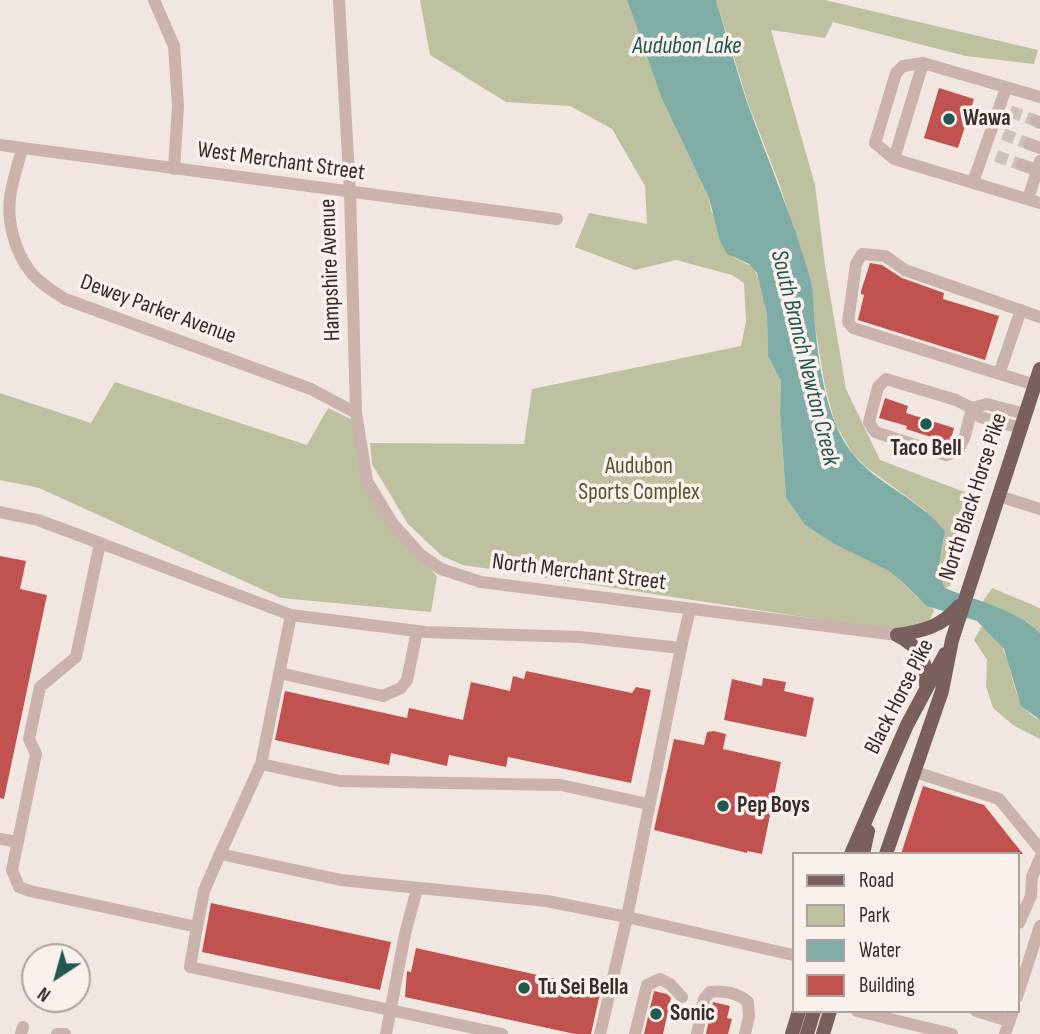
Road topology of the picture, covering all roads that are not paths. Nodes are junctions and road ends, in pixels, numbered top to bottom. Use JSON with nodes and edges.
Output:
{"nodes":[{"id":1,"x":153,"y":0,"type":"edge"},
{"id":2,"x":339,"y":0,"type":"edge"},
{"id":3,"x":923,"y":63,"type":"junction"},
{"id":4,"x":1006,"y":88,"type":"junction"},
{"id":5,"x":1040,"y":97,"type":"edge"},
{"id":6,"x":0,"y":145,"type":"edge"},
{"id":7,"x":22,"y":149,"type":"junction"},
{"id":8,"x":894,"y":159,"type":"junction"},
{"id":9,"x":1022,"y":165,"type":"tunnel mouth"},
{"id":10,"x":1039,"y":165,"type":"edge"},
{"id":11,"x":174,"y":169,"type":"junction"},
{"id":12,"x":973,"y":182,"type":"junction"},
{"id":13,"x":350,"y":192,"type":"junction"},
{"id":14,"x":1034,"y":201,"type":"edge"},
{"id":15,"x":558,"y":219,"type":"dead end"},
{"id":16,"x":1021,"y":310,"type":"junction"},
{"id":17,"x":1040,"y":317,"type":"edge"},
{"id":18,"x":1040,"y":369,"type":"edge"},
{"id":19,"x":999,"y":374,"type":"junction"},
{"id":20,"x":1035,"y":385,"type":"junction"},
{"id":21,"x":972,"y":408,"type":"junction"},
{"id":22,"x":356,"y":413,"type":"junction"},
{"id":23,"x":1023,"y":421,"type":"junction"},
{"id":24,"x":999,"y":496,"type":"junction"},
{"id":25,"x":1040,"y":509,"type":"edge"},
{"id":26,"x":0,"y":512,"type":"edge"},
{"id":27,"x":100,"y":543,"type":"junction"},
{"id":28,"x":690,"y":609,"type":"junction"},
{"id":29,"x":291,"y":615,"type":"junction"},
{"id":30,"x":954,"y":620,"type":"junction"},
{"id":31,"x":417,"y":631,"type":"junction"},
{"id":32,"x":897,"y":635,"type":"junction"},
{"id":33,"x":952,"y":640,"type":"junction"},
{"id":34,"x":681,"y":648,"type":"junction"},
{"id":35,"x":279,"y":673,"type":"junction"},
{"id":36,"x":926,"y":690,"type":"junction"},
{"id":37,"x":261,"y":764,"type":"junction"},
{"id":38,"x":915,"y":772,"type":"junction"},
{"id":39,"x":877,"y":795,"type":"junction"},
{"id":40,"x":648,"y":804,"type":"junction"},
{"id":41,"x":0,"y":839,"type":"edge"},
{"id":42,"x":18,"y":842,"type":"junction"},
{"id":43,"x":1040,"y":849,"type":"edge"},
{"id":44,"x":852,"y":852,"type":"edge"},
{"id":45,"x":863,"y":852,"type":"edge"},
{"id":46,"x":887,"y":852,"type":"edge"},
{"id":47,"x":220,"y":854,"type":"junction"},
{"id":48,"x":1040,"y":858,"type":"edge"},
{"id":49,"x":1037,"y":888,"type":"edge"},
{"id":50,"x":417,"y":889,"type":"junction"},
{"id":51,"x":627,"y":917,"type":"junction"},
{"id":52,"x":1019,"y":920,"type":"edge"},
{"id":53,"x":1019,"y":922,"type":"edge"},
{"id":54,"x":197,"y":927,"type":"junction"},
{"id":55,"x":1039,"y":928,"type":"edge"},
{"id":56,"x":792,"y":956,"type":"edge"},
{"id":57,"x":1022,"y":968,"type":"edge"},
{"id":58,"x":1019,"y":985,"type":"edge"},
{"id":59,"x":682,"y":997,"type":"dead end"},
{"id":60,"x":390,"y":1009,"type":"junction"},
{"id":61,"x":798,"y":1013,"type":"edge"},
{"id":62,"x":813,"y":1013,"type":"edge"},
{"id":63,"x":829,"y":1013,"type":"edge"},
{"id":64,"x":865,"y":1013,"type":"edge"},
{"id":65,"x":982,"y":1013,"type":"edge"},
{"id":66,"x":1009,"y":1022,"type":"edge"},
{"id":67,"x":57,"y":1034,"type":"edge"},
{"id":68,"x":65,"y":1034,"type":"edge"},
{"id":69,"x":386,"y":1034,"type":"edge"},
{"id":70,"x":502,"y":1034,"type":"edge"},
{"id":71,"x":600,"y":1034,"type":"edge"},
{"id":72,"x":635,"y":1034,"type":"edge"},
{"id":73,"x":697,"y":1034,"type":"edge"},
{"id":74,"x":745,"y":1034,"type":"edge"},
{"id":75,"x":792,"y":1034,"type":"edge"},
{"id":76,"x":807,"y":1034,"type":"edge"},
{"id":77,"x":823,"y":1034,"type":"edge"},
{"id":78,"x":952,"y":1034,"type":"edge"}],
"edges":[{"from":1,"to":11,"type":"street"},
{"from":2,"to":13,"type":"street","name":"Hampshire Avenue"},
{"from":3,"to":4,"type":"street"},
{"from":3,"to":8,"type":"street"},
{"from":3,"to":8,"type":"street"},
{"from":4,"to":5,"type":"street"},
{"from":4,"to":12,"type":"street"},
{"from":6,"to":7,"type":"street","name":"West Merchant Street"},
{"from":7,"to":11,"type":"street","name":"West Merchant Street"},
{"from":7,"to":22,"type":"street","name":"Dewey Parker Avenue"},
{"from":8,"to":12,"type":"street"},
{"from":9,"to":10,"type":"street"},
{"from":10,"to":14,"type":"street"},
{"from":11,"to":13,"type":"street","name":"West Merchant Street"},
{"from":12,"to":14,"type":"street"},
{"from":13,"to":15,"type":"street","name":"West Merchant Street"},
{"from":13,"to":22,"type":"street","name":"Hampshire Avenue"},
{"from":16,"to":17,"type":"street"},
{"from":16,"to":19,"type":"street"},
{"from":16,"to":19,"type":"street"},
{"from":18,"to":20,"type":"main road","name":"North Black Horse Pike"},
{"from":19,"to":20,"type":"street"},
{"from":20,"to":23,"type":"main road","name":"North Black Horse Pike"},
{"from":21,"to":21,"type":"street"},
{"from":21,"to":23,"type":"street"},
{"from":22,"to":28,"type":"street","name":"North Merchant Street"},
{"from":23,"to":24,"type":"main road","name":"North Black Horse Pike"},
{"from":24,"to":25,"type":"street"},
{"from":24,"to":30,"type":"main road","name":"North Black Horse Pike"},
{"from":26,"to":27,"type":"street"},
{"from":27,"to":29,"type":"street"},
{"from":27,"to":42,"type":"street"},
{"from":28,"to":32,"type":"street","name":"North Merchant Street"},
{"from":28,"to":34,"type":"street"},
{"from":29,"to":31,"type":"street"},
{"from":29,"to":35,"type":"street"},
{"from":30,"to":32,"type":"main road"},
{"from":30,"to":33,"type":"main road","name":"North Black Horse Pike"},
{"from":31,"to":34,"type":"street"},
{"from":31,"to":35,"type":"street"},
{"from":32,"to":36,"type":"main road"},
{"from":33,"to":36,"type":"main road","name":"Black Horse Pike"},
{"from":33,"to":38,"type":"main road","name":"Black Horse Pike"},
{"from":34,"to":40,"type":"street"},
{"from":35,"to":37,"type":"street"},
{"from":36,"to":39,"type":"main road","name":"Black Horse Pike"},
{"from":37,"to":40,"type":"street"},
{"from":37,"to":47,"type":"street"},
{"from":38,"to":43,"type":"street"},
{"from":38,"to":46,"type":"main road","name":"Black Horse Pike"},
{"from":39,"to":44,"type":"main road","name":"Black Horse Pike"},
{"from":39,"to":45,"type":"main road"},
{"from":40,"to":51,"type":"street"},
{"from":41,"to":42,"type":"street"},
{"from":42,"to":54,"type":"street"},
{"from":47,"to":50,"type":"street"},
{"from":47,"to":54,"type":"street"},
{"from":48,"to":49,"type":"street"},
{"from":49,"to":52,"type":"street"},
{"from":50,"to":51,"type":"street"},
{"from":50,"to":60,"type":"street"},
{"from":51,"to":56,"type":"street"},
{"from":51,"to":71,"type":"street"},
{"from":53,"to":55,"type":"street"},
{"from":54,"to":60,"type":"street"},
{"from":55,"to":57,"type":"street"},
{"from":57,"to":58,"type":"street"},
{"from":59,"to":72,"type":"street"},
{"from":60,"to":69,"type":"street"},
{"from":60,"to":70,"type":"street"},
{"from":61,"to":75,"type":"main road"},
{"from":62,"to":76,"type":"main road"},
{"from":63,"to":77,"type":"main road"},
{"from":64,"to":78,"type":"street"},
{"from":65,"to":66,"type":"street"},
{"from":67,"to":68,"type":"street"},
{"from":73,"to":74,"type":"street"}]}
